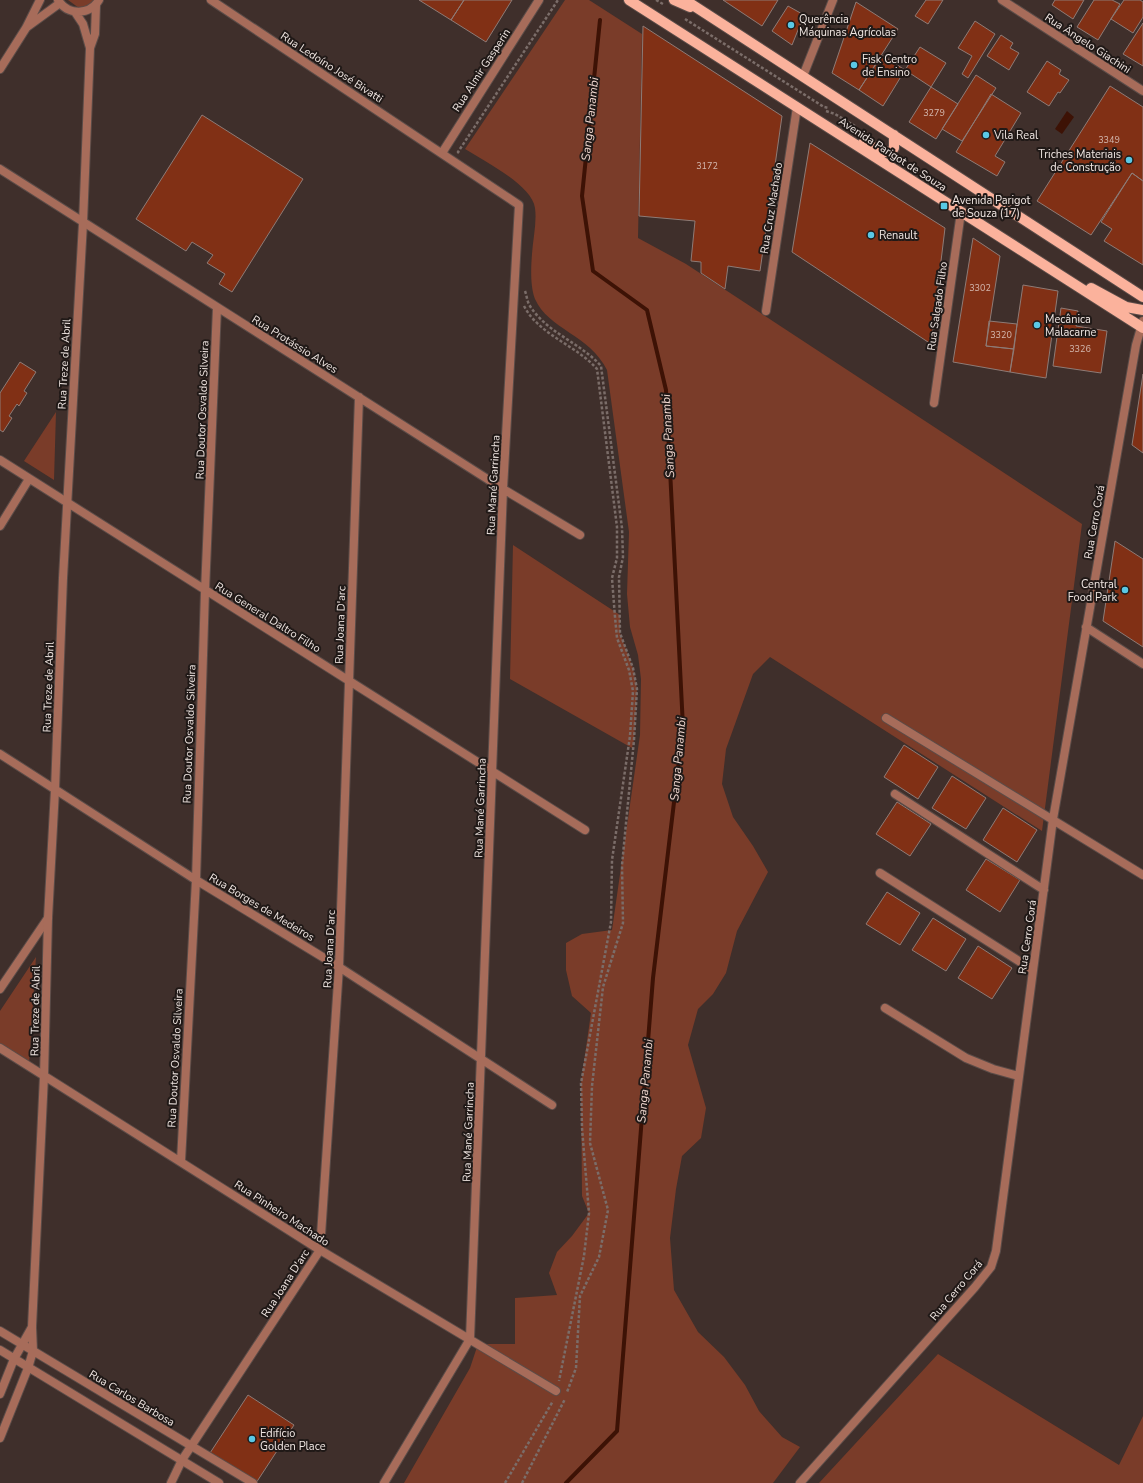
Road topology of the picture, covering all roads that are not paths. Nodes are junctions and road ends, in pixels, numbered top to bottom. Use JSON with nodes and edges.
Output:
{"nodes":[{"id":1,"x":40,"y":0,"type":"edge"},
{"id":2,"x":211,"y":0,"type":"edge"},
{"id":3,"x":539,"y":0,"type":"edge"},
{"id":4,"x":629,"y":0,"type":"edge"},
{"id":5,"x":641,"y":0,"type":"edge"},
{"id":6,"x":674,"y":0,"type":"edge"},
{"id":7,"x":685,"y":0,"type":"edge"},
{"id":8,"x":833,"y":0,"type":"edge"},
{"id":9,"x":1002,"y":0,"type":"edge"},
{"id":10,"x":59,"y":2,"type":"edge"},
{"id":11,"x":98,"y":3,"type":"edge"},
{"id":12,"x":699,"y":4,"type":"edge"},
{"id":13,"x":75,"y":12,"type":"junction"},
{"id":14,"x":652,"y":15,"type":"junction"},
{"id":15,"x":26,"y":28,"type":"junction"},
{"id":16,"x":90,"y":48,"type":"junction"},
{"id":17,"x":0,"y":69,"type":"edge"},
{"id":18,"x":803,"y":76,"type":"junction"},
{"id":19,"x":1143,"y":91,"type":"edge"},
{"id":20,"x":797,"y":108,"type":"junction"},
{"id":21,"x":825,"y":124,"type":"junction"},
{"id":22,"x":894,"y":135,"type":"junction"},
{"id":23,"x":442,"y":152,"type":"junction"},
{"id":24,"x":0,"y":169,"type":"edge"},
{"id":25,"x":961,"y":212,"type":"junction"},
{"id":26,"x":83,"y":223,"type":"junction"},
{"id":27,"x":1055,"y":272,"type":"junction"},
{"id":28,"x":1143,"y":297,"type":"edge"},
{"id":29,"x":217,"y":308,"type":"junction"},
{"id":30,"x":1143,"y":310,"type":"edge"},
{"id":31,"x":766,"y":312,"type":"dead end"},
{"id":32,"x":1142,"y":325,"type":"edge"},
{"id":33,"x":359,"y":397,"type":"junction"},
{"id":34,"x":934,"y":404,"type":"dead end"},
{"id":35,"x":0,"y":460,"type":"edge"},
{"id":36,"x":28,"y":479,"type":"junction"},
{"id":37,"x":503,"y":489,"type":"junction"},
{"id":38,"x":68,"y":504,"type":"junction"},
{"id":39,"x":0,"y":526,"type":"edge"},
{"id":40,"x":580,"y":535,"type":"dead end"},
{"id":41,"x":205,"y":591,"type":"junction"},
{"id":42,"x":1086,"y":627,"type":"junction"},
{"id":43,"x":1143,"y":664,"type":"edge"},
{"id":44,"x":349,"y":682,"type":"junction"},
{"id":45,"x":886,"y":718,"type":"dead end"},
{"id":46,"x":0,"y":754,"type":"edge"},
{"id":47,"x":492,"y":773,"type":"junction"},
{"id":48,"x":55,"y":790,"type":"junction"},
{"id":49,"x":895,"y":794,"type":"dead end"},
{"id":50,"x":1053,"y":819,"type":"junction"},
{"id":51,"x":585,"y":830,"type":"dead end"},
{"id":52,"x":880,"y":873,"type":"dead end"},
{"id":53,"x":1143,"y":875,"type":"edge"},
{"id":54,"x":196,"y":880,"type":"junction"},
{"id":55,"x":1044,"y":890,"type":"junction"},
{"id":56,"x":48,"y":918,"type":"junction"},
{"id":57,"x":339,"y":967,"type":"junction"},
{"id":58,"x":1033,"y":970,"type":"junction"},
{"id":59,"x":0,"y":989,"type":"edge"},
{"id":60,"x":885,"y":1008,"type":"dead end"},
{"id":61,"x":0,"y":1048,"type":"edge"},
{"id":62,"x":482,"y":1060,"type":"junction"},
{"id":63,"x":44,"y":1076,"type":"junction"},
{"id":64,"x":1018,"y":1076,"type":"junction"},
{"id":65,"x":552,"y":1105,"type":"dead end"},
{"id":66,"x":181,"y":1161,"type":"junction"},
{"id":67,"x":320,"y":1250,"type":"junction"},
{"id":68,"x":32,"y":1327,"type":"junction"},
{"id":69,"x":0,"y":1331,"type":"edge"},
{"id":70,"x":470,"y":1339,"type":"junction"},
{"id":71,"x":21,"y":1344,"type":"junction"},
{"id":72,"x":0,"y":1350,"type":"edge"},
{"id":73,"x":33,"y":1351,"type":"junction"},
{"id":74,"x":14,"y":1359,"type":"junction"},
{"id":75,"x":28,"y":1368,"type":"junction"},
{"id":76,"x":556,"y":1391,"type":"road end"},
{"id":77,"x":0,"y":1394,"type":"edge"},
{"id":78,"x":0,"y":1438,"type":"edge"},
{"id":79,"x":191,"y":1446,"type":"junction"},
{"id":80,"x":182,"y":1460,"type":"junction"},
{"id":81,"x":171,"y":1483,"type":"edge"},
{"id":82,"x":219,"y":1483,"type":"edge"},
{"id":83,"x":253,"y":1483,"type":"edge"},
{"id":84,"x":384,"y":1483,"type":"edge"},
{"id":85,"x":800,"y":1483,"type":"edge"}],
"edges":[{"from":1,"to":15,"type":"street"},
{"from":2,"to":23,"type":"street","name":"Rua Ledoíno José Bivatti"},
{"from":3,"to":23,"type":"street","name":"Rua Almir Gasperin"},
{"from":4,"to":14,"type":"main road","name":"Avenida Parigot de Souza"},
{"from":5,"to":14,"type":"main road"},
{"from":6,"to":12,"type":"main road"},
{"from":7,"to":12,"type":"main road","name":"Avenida Parigot de Souza"},
{"from":8,"to":18,"type":"street"},
{"from":9,"to":19,"type":"street","name":"Rua Ângelo Giachini"},
{"from":10,"to":13,"type":"street"},
{"from":10,"to":15,"type":"street"},
{"from":11,"to":13,"type":"street"},
{"from":11,"to":16,"type":"street","name":"Rua Treze de Abril"},
{"from":12,"to":18,"type":"main road","name":"Avenida Parigot de Souza"},
{"from":13,"to":16,"type":"street","name":"Rua Treze de Abril"},
{"from":14,"to":20,"type":"main road","name":"Avenida Parigot de Souza"},
{"from":15,"to":17,"type":"street"},
{"from":16,"to":26,"type":"street","name":"Rua Treze de Abril"},
{"from":18,"to":22,"type":"main road","name":"Avenida Parigot de Souza"},
{"from":20,"to":21,"type":"main road","name":"Avenida Parigot de Souza"},
{"from":20,"to":31,"type":"street","name":"Rua Cruz Machado"},
{"from":21,"to":22,"type":"main road"},
{"from":21,"to":25,"type":"main road","name":"Avenida Parigot de Souza"},
{"from":22,"to":28,"type":"main road","name":"Avenida Parigot de Souza"},
{"from":23,"to":37,"type":"street","name":"Rua Mané Garrincha"},
{"from":24,"to":26,"type":"street","name":"Rua Protássio Alves"},
{"from":25,"to":27,"type":"main road","name":"Avenida Parigot de Souza"},
{"from":25,"to":34,"type":"street","name":"Rua Salgado Filho"},
{"from":26,"to":29,"type":"street","name":"Rua Protássio Alves"},
{"from":26,"to":38,"type":"street","name":"Rua Treze de Abril"},
{"from":27,"to":30,"type":"main road"},
{"from":27,"to":32,"type":"main road","name":"Avenida Parigot de Souza"},
{"from":29,"to":33,"type":"street","name":"Rua Protássio Alves"},
{"from":29,"to":41,"type":"street","name":"Rua Doutor Osvaldo Silveira"},
{"from":32,"to":42,"type":"street","name":"Rua Cerro Corá"},
{"from":33,"to":37,"type":"street","name":"Rua Protássio Alves"},
{"from":33,"to":44,"type":"street","name":"Rua Joana D'arc"},
{"from":35,"to":36,"type":"street","name":"Rua General Daltro Filho"},
{"from":36,"to":38,"type":"street","name":"Rua General Daltro Filho"},
{"from":36,"to":39,"type":"street"},
{"from":37,"to":40,"type":"street","name":"Rua Protássio Alves"},
{"from":37,"to":47,"type":"street","name":"Rua Mané Garrincha"},
{"from":38,"to":41,"type":"street","name":"Rua General Daltro Filho"},
{"from":38,"to":48,"type":"street","name":"Rua Treze de Abril"},
{"from":41,"to":44,"type":"street","name":"Rua General Daltro Filho"},
{"from":41,"to":54,"type":"street","name":"Rua Doutor Osvaldo Silveira"},
{"from":42,"to":43,"type":"street"},
{"from":42,"to":50,"type":"street","name":"Rua Cerro Corá"},
{"from":44,"to":47,"type":"street","name":"Rua General Daltro Filho"},
{"from":44,"to":57,"type":"street","name":"Rua Joana D'arc"},
{"from":45,"to":50,"type":"street"},
{"from":46,"to":48,"type":"street","name":"Rua Borges de Medeiros"},
{"from":47,"to":51,"type":"street","name":"Rua General Daltro Filho"},
{"from":47,"to":62,"type":"street","name":"Rua Mané Garrincha"},
{"from":48,"to":54,"type":"street","name":"Rua Borges de Medeiros"},
{"from":48,"to":56,"type":"street","name":"Rua Treze de Abril"},
{"from":49,"to":55,"type":"street"},
{"from":50,"to":53,"type":"street"},
{"from":50,"to":55,"type":"street","name":"Rua Cerro Corá"},
{"from":52,"to":58,"type":"street"},
{"from":54,"to":57,"type":"street","name":"Rua Borges de Medeiros"},
{"from":54,"to":66,"type":"street","name":"Rua Doutor Osvaldo Silveira"},
{"from":55,"to":58,"type":"street","name":"Rua Cerro Corá"},
{"from":56,"to":59,"type":"street"},
{"from":56,"to":63,"type":"street","name":"Rua Treze de Abril"},
{"from":57,"to":62,"type":"street","name":"Rua Borges de Medeiros"},
{"from":57,"to":67,"type":"street","name":"Rua Joana D'arc"},
{"from":58,"to":64,"type":"street","name":"Rua Cerro Corá"},
{"from":60,"to":64,"type":"street"},
{"from":61,"to":63,"type":"street","name":"Rua Pinheiro Machado"},
{"from":62,"to":65,"type":"street","name":"Rua Borges de Medeiros"},
{"from":62,"to":70,"type":"street","name":"Rua Mané Garrincha"},
{"from":63,"to":66,"type":"street","name":"Rua Pinheiro Machado"},
{"from":63,"to":68,"type":"street","name":"Rua Treze de Abril"},
{"from":64,"to":85,"type":"street","name":"Rua Cerro Corá"},
{"from":66,"to":67,"type":"street","name":"Rua Pinheiro Machado"},
{"from":67,"to":70,"type":"street","name":"Rua Pinheiro Machado"},
{"from":67,"to":79,"type":"street","name":"Rua Joana D'arc"},
{"from":68,"to":71,"type":"street"},
{"from":68,"to":73,"type":"street","name":"Rua Treze de Abril"},
{"from":69,"to":71,"type":"street","name":"Rua Carlos Barbosa"},
{"from":70,"to":76,"type":"street","name":"Rua Pinheiro Machado"},
{"from":70,"to":84,"type":"street","name":"Rua Mané Garrincha"},
{"from":71,"to":73,"type":"street","name":"Rua Carlos Barbosa"},
{"from":71,"to":74,"type":"street"},
{"from":72,"to":74,"type":"street"},
{"from":73,"to":75,"type":"street","name":"Rua Treze de Abril"},
{"from":73,"to":79,"type":"street","name":"Rua Carlos Barbosa"},
{"from":74,"to":75,"type":"street"},
{"from":74,"to":77,"type":"street"},
{"from":75,"to":78,"type":"street","name":"Rua Treze de Abril"},
{"from":75,"to":80,"type":"street"},
{"from":79,"to":80,"type":"street","name":"Rua Joana D'arc"},
{"from":79,"to":83,"type":"street","name":"Rua Carlos Barbosa"},
{"from":80,"to":81,"type":"street","name":"Rua Joana D'arc"},
{"from":80,"to":82,"type":"street"}]}
